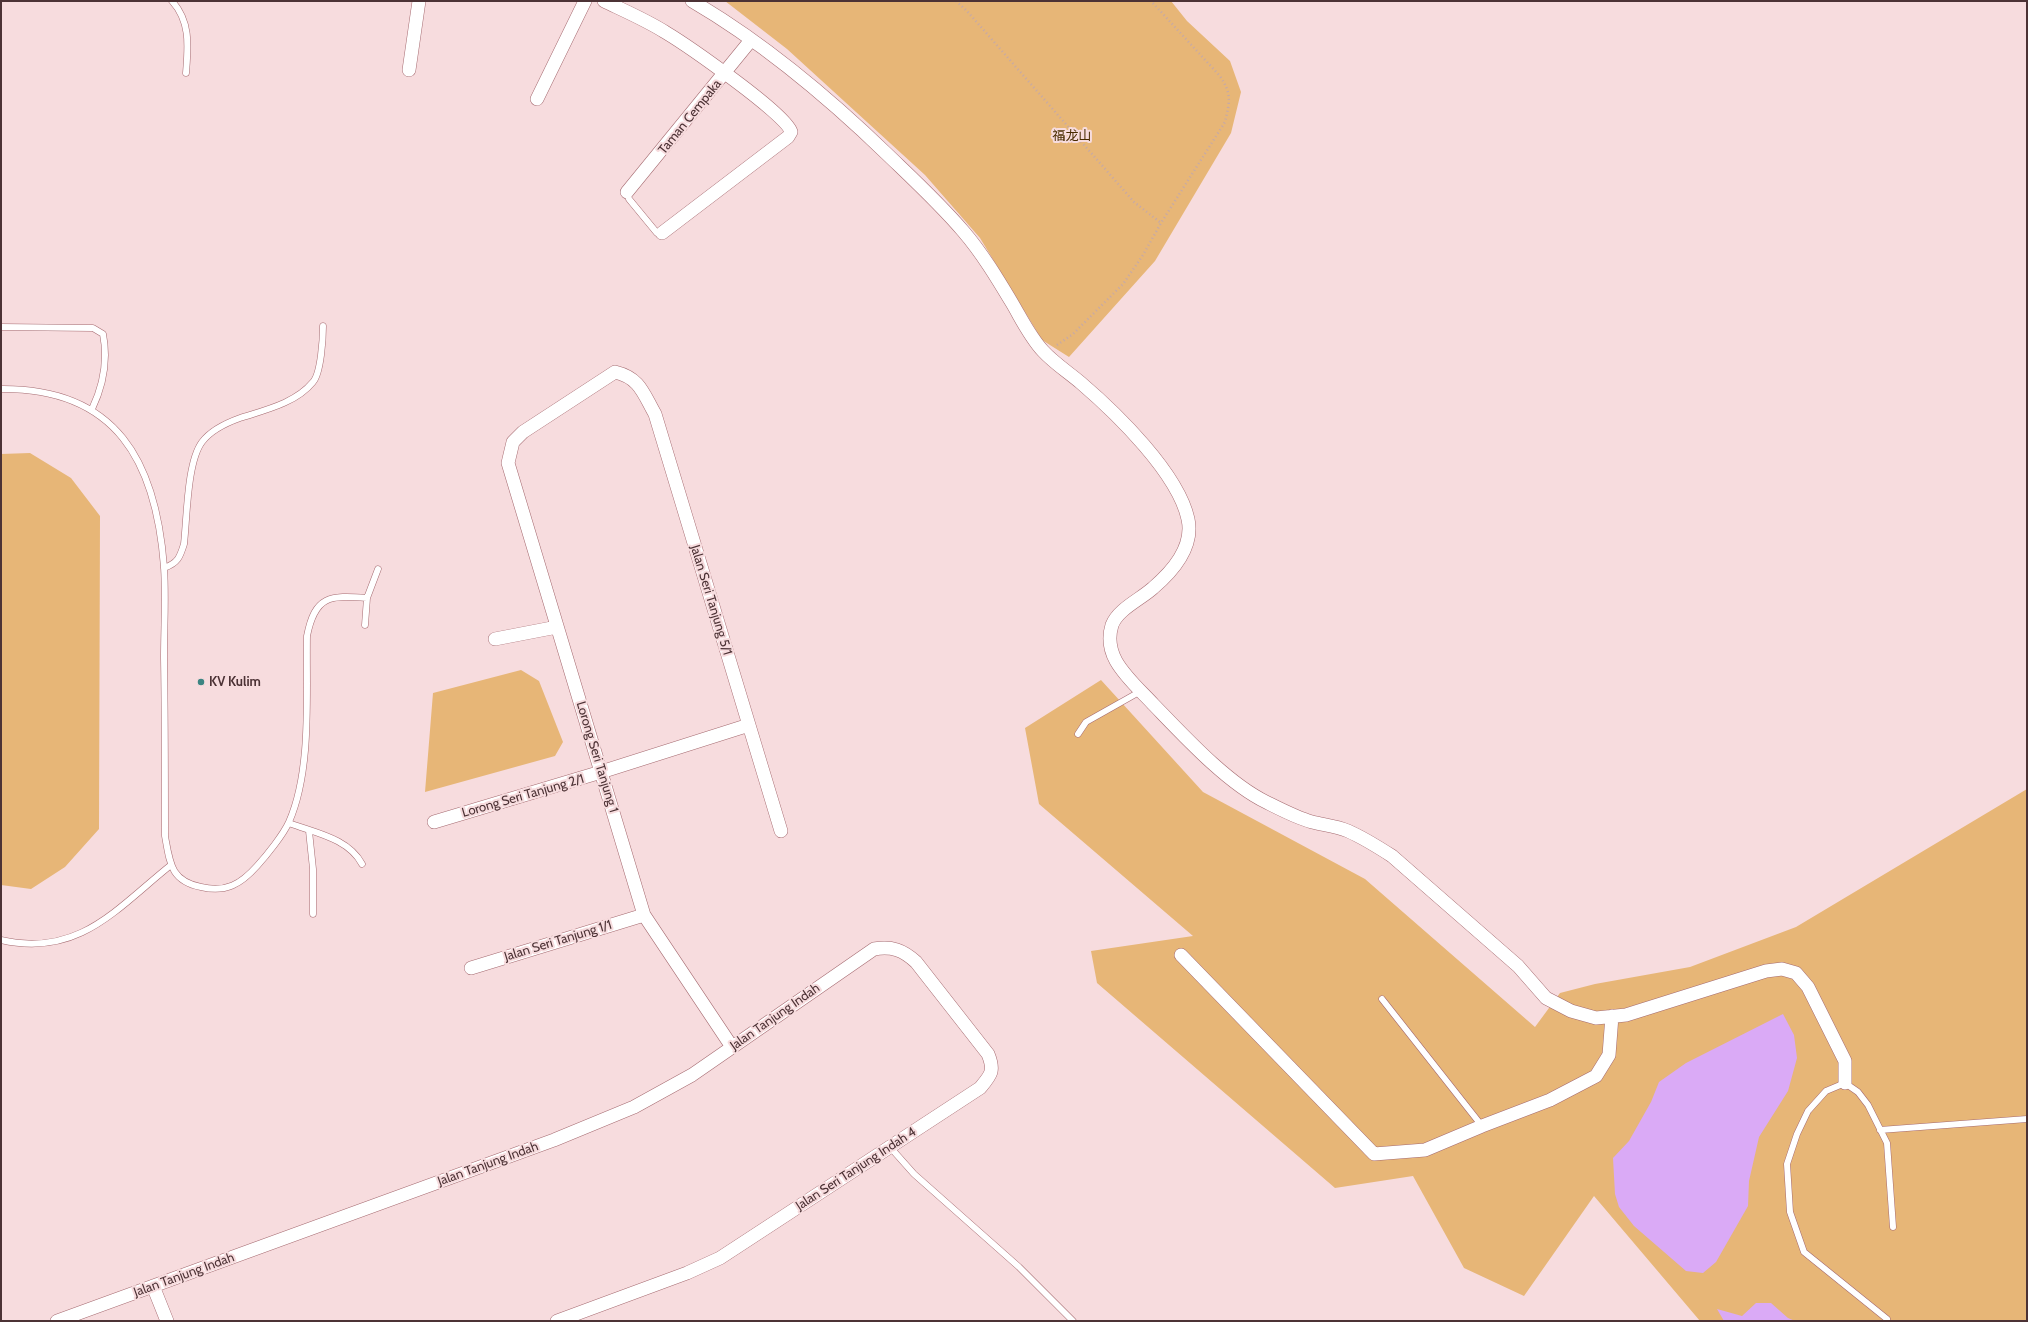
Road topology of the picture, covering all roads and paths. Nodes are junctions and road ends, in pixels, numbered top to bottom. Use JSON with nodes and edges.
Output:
{"nodes":[{"id":1,"x":172,"y":1,"type":"edge"},
{"id":2,"x":419,"y":1,"type":"edge"},
{"id":3,"x":585,"y":1,"type":"edge"},
{"id":4,"x":604,"y":1,"type":"edge"},
{"id":5,"x":692,"y":1,"type":"edge"},
{"id":6,"x":956,"y":1,"type":"edge"},
{"id":7,"x":1151,"y":1,"type":"edge"},
{"id":8,"x":751,"y":40,"type":"junction"},
{"id":9,"x":409,"y":70,"type":"dead end"},
{"id":10,"x":186,"y":73,"type":"dead end"},
{"id":11,"x":725,"y":74,"type":"junction"},
{"id":12,"x":537,"y":99,"type":"dead end"},
{"id":13,"x":627,"y":192,"type":"joint"},
{"id":14,"x":1161,"y":223,"type":"junction"},
{"id":15,"x":662,"y":234,"type":"joint"},
{"id":16,"x":323,"y":326,"type":"dead end"},
{"id":17,"x":1,"y":327,"type":"edge"},
{"id":18,"x":1046,"y":354,"type":"junction"},
{"id":19,"x":1,"y":389,"type":"edge"},
{"id":20,"x":92,"y":409,"type":"junction"},
{"id":21,"x":511,"y":447,"type":"joint"},
{"id":22,"x":164,"y":568,"type":"junction"},
{"id":23,"x":378,"y":569,"type":"dead end"},
{"id":24,"x":367,"y":598,"type":"junction"},
{"id":25,"x":365,"y":626,"type":"dead end"},
{"id":26,"x":557,"y":627,"type":"junction"},
{"id":27,"x":495,"y":639,"type":"dead end"},
{"id":28,"x":1141,"y":691,"type":"junction"},
{"id":29,"x":749,"y":726,"type":"junction"},
{"id":30,"x":1078,"y":734,"type":"dead end"},
{"id":31,"x":601,"y":772,"type":"junction"},
{"id":32,"x":434,"y":822,"type":"dead end"},
{"id":33,"x":289,"y":823,"type":"junction"},
{"id":34,"x":309,"y":831,"type":"junction"},
{"id":35,"x":781,"y":831,"type":"dead end"},
{"id":36,"x":362,"y":864,"type":"dead end"},
{"id":37,"x":171,"y":865,"type":"junction"},
{"id":38,"x":313,"y":914,"type":"dead end"},
{"id":39,"x":644,"y":915,"type":"junction"},
{"id":40,"x":1,"y":940,"type":"edge"},
{"id":41,"x":888,"y":947,"type":"joint"},
{"id":42,"x":1181,"y":955,"type":"dead end"},
{"id":43,"x":471,"y":968,"type":"dead end"},
{"id":44,"x":1382,"y":999,"type":"dead end"},
{"id":45,"x":1612,"y":1016,"type":"junction"},
{"id":46,"x":732,"y":1047,"type":"junction"},
{"id":47,"x":1845,"y":1083,"type":"junction"},
{"id":48,"x":2027,"y":1119,"type":"edge"},
{"id":49,"x":1482,"y":1126,"type":"junction"},
{"id":50,"x":1880,"y":1130,"type":"junction"},
{"id":51,"x":890,"y":1147,"type":"junction"},
{"id":52,"x":1893,"y":1227,"type":"dead end"},
{"id":53,"x":153,"y":1286,"type":"junction"},
{"id":54,"x":1887,"y":1319,"type":"dead end"},
{"id":55,"x":57,"y":1321,"type":"edge"},
{"id":56,"x":167,"y":1321,"type":"edge"},
{"id":57,"x":557,"y":1321,"type":"edge"},
{"id":58,"x":1073,"y":1321,"type":"edge"}],
"edges":[{"from":1,"to":10,"type":"lane"},
{"from":2,"to":9,"type":"street"},
{"from":3,"to":12,"type":"street"},
{"from":4,"to":11,"type":"street"},
{"from":5,"to":8,"type":"street"},
{"from":6,"to":14,"type":"path"},
{"from":7,"to":14,"type":"path"},
{"from":8,"to":11,"type":"street","name":"Taman Cempaka"},
{"from":8,"to":18,"type":"street"},
{"from":11,"to":13,"type":"street","name":"Taman Cempaka"},
{"from":11,"to":15,"type":"street"},
{"from":13,"to":15,"type":"lane"},
{"from":14,"to":18,"type":"path"},
{"from":16,"to":22,"type":"lane"},
{"from":17,"to":20,"type":"lane"},
{"from":18,"to":28,"type":"street"},
{"from":19,"to":20,"type":"lane"},
{"from":20,"to":22,"type":"lane"},
{"from":21,"to":26,"type":"street","name":"Lorong Seri Tanjung 1"},
{"from":21,"to":29,"type":"street","name":"Jalan Seri Tanjung 5/1"},
{"from":22,"to":37,"type":"lane"},
{"from":23,"to":24,"type":"lane"},
{"from":24,"to":25,"type":"lane"},
{"from":24,"to":33,"type":"lane"},
{"from":26,"to":27,"type":"street"},
{"from":26,"to":31,"type":"street","name":"Lorong Seri Tanjung 1"},
{"from":28,"to":30,"type":"lane"},
{"from":28,"to":45,"type":"street"},
{"from":29,"to":31,"type":"street","name":"Lorong Seri Tanjung 2/1"},
{"from":29,"to":35,"type":"street","name":"Jalan Seri Tanjung 5/1"},
{"from":31,"to":32,"type":"street","name":"Lorong Seri Tanjung 2/1"},
{"from":31,"to":39,"type":"street","name":"Lorong Seri Tanjung 1"},
{"from":33,"to":34,"type":"lane"},
{"from":33,"to":37,"type":"lane"},
{"from":34,"to":36,"type":"lane"},
{"from":34,"to":38,"type":"lane"},
{"from":37,"to":40,"type":"lane"},
{"from":39,"to":43,"type":"street","name":"Jalan Seri Tanjung 1/1"},
{"from":39,"to":46,"type":"street","name":"Lorong Seri Tanjung 1"},
{"from":41,"to":46,"type":"street","name":"Jalan Tanjung Indah"},
{"from":41,"to":51,"type":"street","name":"Jalan Seri Tanjung Indah 4"},
{"from":42,"to":49,"type":"street"},
{"from":44,"to":49,"type":"lane"},
{"from":45,"to":47,"type":"street"},
{"from":45,"to":49,"type":"street"},
{"from":46,"to":53,"type":"street","name":"Jalan Tanjung Indah"},
{"from":47,"to":50,"type":"lane"},
{"from":47,"to":54,"type":"lane"},
{"from":48,"to":50,"type":"lane"},
{"from":50,"to":52,"type":"lane"},
{"from":51,"to":57,"type":"street","name":"Jalan Seri Tanjung Indah 4"},
{"from":51,"to":58,"type":"lane"},
{"from":53,"to":55,"type":"street","name":"Jalan Tanjung Indah"},
{"from":53,"to":56,"type":"street"}]}
